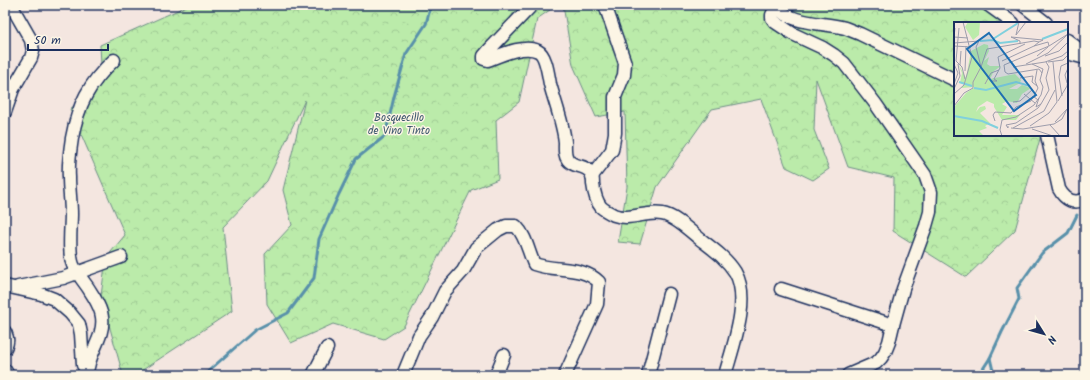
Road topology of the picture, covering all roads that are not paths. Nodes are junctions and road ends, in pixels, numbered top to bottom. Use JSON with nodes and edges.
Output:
{"nodes":[{"id":1,"x":11,"y":5,"type":"edge"},
{"id":2,"x":532,"y":5,"type":"edge"},
{"id":3,"x":605,"y":5,"type":"edge"},
{"id":4,"x":988,"y":5,"type":"edge"},
{"id":5,"x":1023,"y":5,"type":"edge"},
{"id":6,"x":775,"y":6,"type":"edge"},
{"id":7,"x":1012,"y":22,"type":"edge"},
{"id":8,"x":1045,"y":22,"type":"edge"},
{"id":9,"x":1068,"y":41,"type":"edge"},
{"id":10,"x":1068,"y":53,"type":"edge"},
{"id":11,"x":1085,"y":54,"type":"edge"},
{"id":12,"x":1085,"y":58,"type":"edge"},
{"id":13,"x":114,"y":60,"type":"dead end"},
{"id":14,"x":954,"y":80,"type":"edge"},
{"id":15,"x":5,"y":112,"type":"edge"},
{"id":16,"x":1047,"y":136,"type":"edge"},
{"id":17,"x":592,"y":176,"type":"junction"},
{"id":18,"x":1085,"y":199,"type":"edge"},
{"id":19,"x":121,"y":257,"type":"dead end"},
{"id":20,"x":78,"y":273,"type":"junction"},
{"id":21,"x":8,"y":288,"type":"edge"},
{"id":22,"x":781,"y":289,"type":"dead end"},
{"id":23,"x":669,"y":294,"type":"dead end"},
{"id":24,"x":893,"y":325,"type":"junction"},
{"id":25,"x":5,"y":332,"type":"edge"},
{"id":26,"x":5,"y":348,"type":"edge"},
{"id":27,"x":327,"y":348,"type":"dead end"},
{"id":28,"x":504,"y":355,"type":"dead end"},
{"id":29,"x":5,"y":370,"type":"edge"},
{"id":30,"x":87,"y":373,"type":"edge"},
{"id":31,"x":8,"y":375,"type":"edge"},
{"id":32,"x":313,"y":375,"type":"edge"},
{"id":33,"x":403,"y":375,"type":"edge"},
{"id":34,"x":496,"y":375,"type":"edge"},
{"id":35,"x":565,"y":375,"type":"edge"},
{"id":36,"x":648,"y":375,"type":"edge"},
{"id":37,"x":725,"y":375,"type":"edge"},
{"id":38,"x":848,"y":375,"type":"edge"}],
"edges":[{"from":1,"to":15,"type":"street"},
{"from":2,"to":17,"type":"street"},
{"from":3,"to":17,"type":"street"},
{"from":4,"to":7,"type":"street"},
{"from":5,"to":8,"type":"street"},
{"from":6,"to":14,"type":"street"},
{"from":6,"to":24,"type":"street"},
{"from":9,"to":11,"type":"street"},
{"from":10,"to":12,"type":"street"},
{"from":13,"to":20,"type":"street"},
{"from":16,"to":18,"type":"street"},
{"from":17,"to":37,"type":"street"},
{"from":19,"to":20,"type":"street"},
{"from":20,"to":21,"type":"street"},
{"from":20,"to":30,"type":"street"},
{"from":21,"to":30,"type":"street"},
{"from":22,"to":24,"type":"street"},
{"from":23,"to":36,"type":"street"},
{"from":24,"to":38,"type":"street"},
{"from":25,"to":26,"type":"street"},
{"from":27,"to":32,"type":"street"},
{"from":28,"to":34,"type":"street"},
{"from":29,"to":31,"type":"street"},
{"from":33,"to":35,"type":"street"}]}
